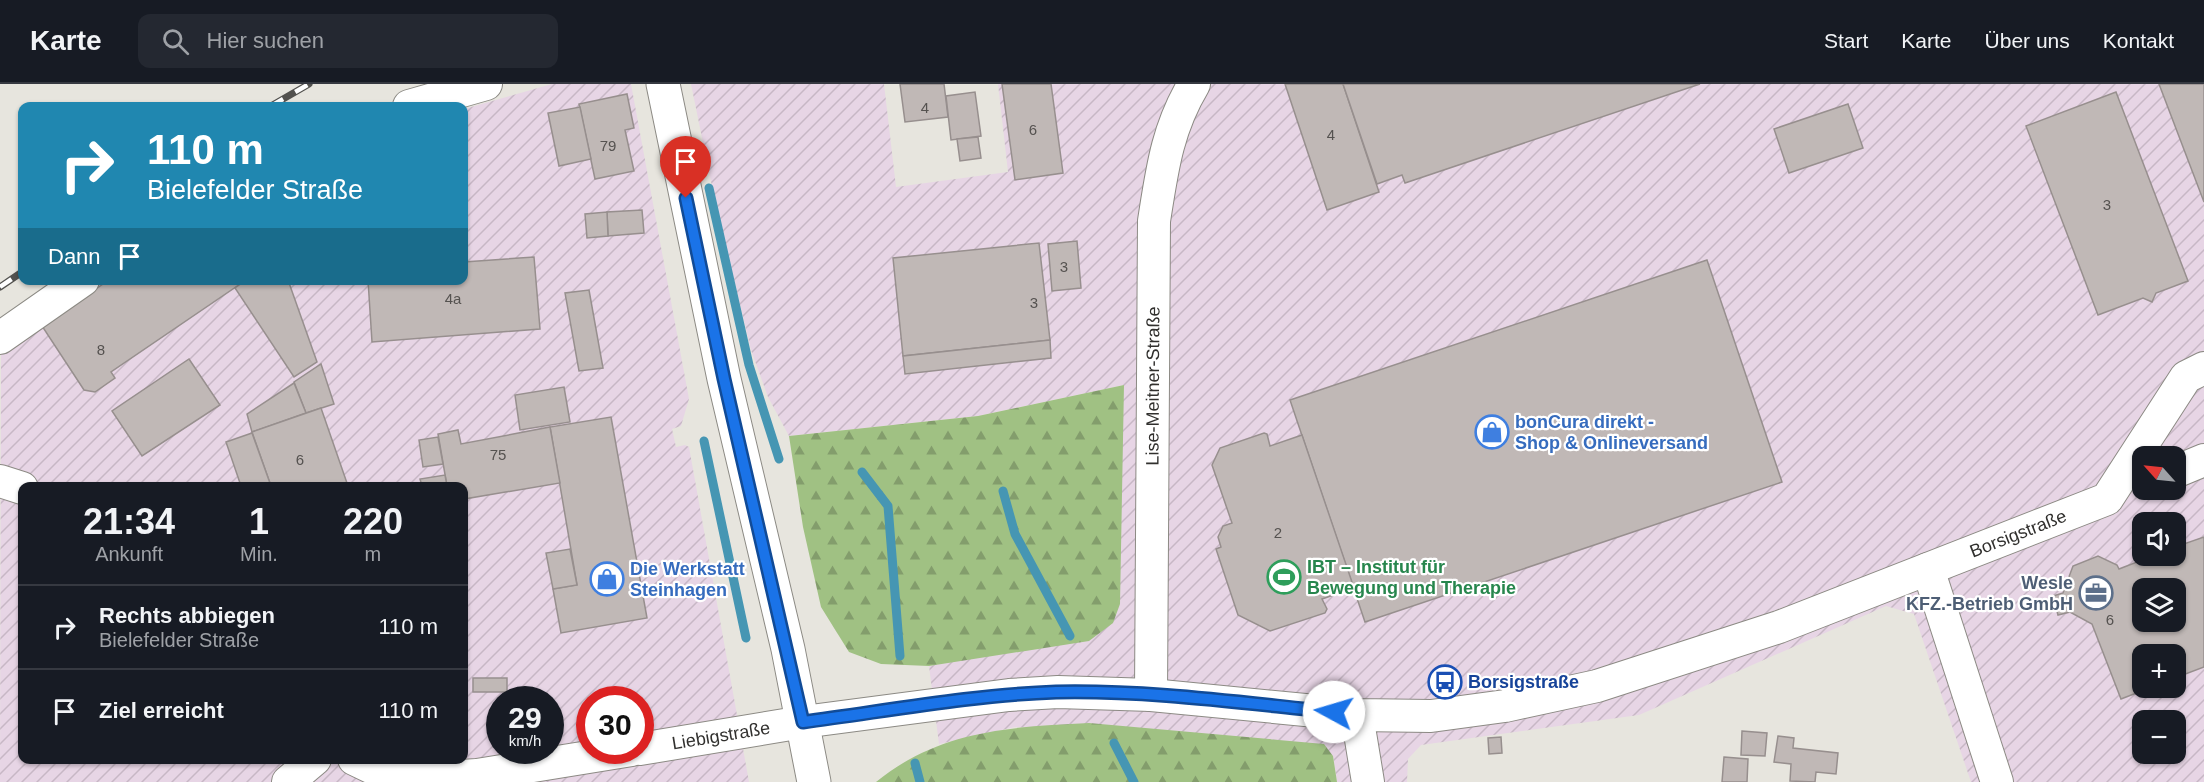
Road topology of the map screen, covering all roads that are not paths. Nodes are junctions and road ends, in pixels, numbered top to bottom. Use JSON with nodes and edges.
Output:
{"nodes":[{"id":1,"x":486,"y":84,"type":"edge"},
{"id":2,"x":663,"y":84,"type":"edge"},
{"id":3,"x":1194,"y":84,"type":"edge"},
{"id":4,"x":423,"y":102,"type":"edge"},
{"id":5,"x":76,"y":285,"type":"edge"},
{"id":6,"x":0,"y":338,"type":"edge"},
{"id":7,"x":2204,"y":368,"type":"edge"},
{"id":8,"x":2204,"y":460,"type":"edge"},
{"id":9,"x":2186,"y":467,"type":"edge"},
{"id":10,"x":0,"y":481,"type":"edge"},
{"id":11,"x":18,"y":487,"type":"edge"},
{"id":12,"x":2132,"y":489,"type":"edge"},
{"id":13,"x":2107,"y":499,"type":"junction"},
{"id":14,"x":1928,"y":569,"type":"junction"},
{"id":15,"x":1151,"y":695,"type":"junction"},
{"id":16,"x":1356,"y":715,"type":"junction"},
{"id":17,"x":803,"y":722,"type":"junction"},
{"id":18,"x":654,"y":747,"type":"edge"},
{"id":19,"x":576,"y":759,"type":"edge"},
{"id":20,"x":309,"y":764,"type":"edge"},
{"id":21,"x":365,"y":764,"type":"edge"},
{"id":22,"x":288,"y":782,"type":"edge"},
{"id":23,"x":814,"y":782,"type":"edge"},
{"id":24,"x":1368,"y":782,"type":"edge"},
{"id":25,"x":1997,"y":782,"type":"edge"}],
"edges":[{"from":1,"to":4,"type":"street"},
{"from":2,"to":17,"type":"main road"},
{"from":3,"to":15,"type":"street","name":"Lise-Meitner-Straße"},
{"from":5,"to":6,"type":"street"},
{"from":7,"to":13,"type":"street"},
{"from":8,"to":9,"type":"street"},
{"from":10,"to":11,"type":"street"},
{"from":12,"to":13,"type":"street","name":"Borsigstraße"},
{"from":13,"to":14,"type":"street","name":"Borsigstraße"},
{"from":14,"to":16,"type":"street","name":"Borsigstraße"},
{"from":14,"to":25,"type":"street"},
{"from":15,"to":16,"type":"street","name":"Borsigstraße"},
{"from":15,"to":17,"type":"street","name":"Borsigstraße"},
{"from":16,"to":24,"type":"street"},
{"from":17,"to":18,"type":"street","name":"Liebigstraße"},
{"from":17,"to":23,"type":"main road"},
{"from":19,"to":21,"type":"street"},
{"from":20,"to":22,"type":"street"}]}
